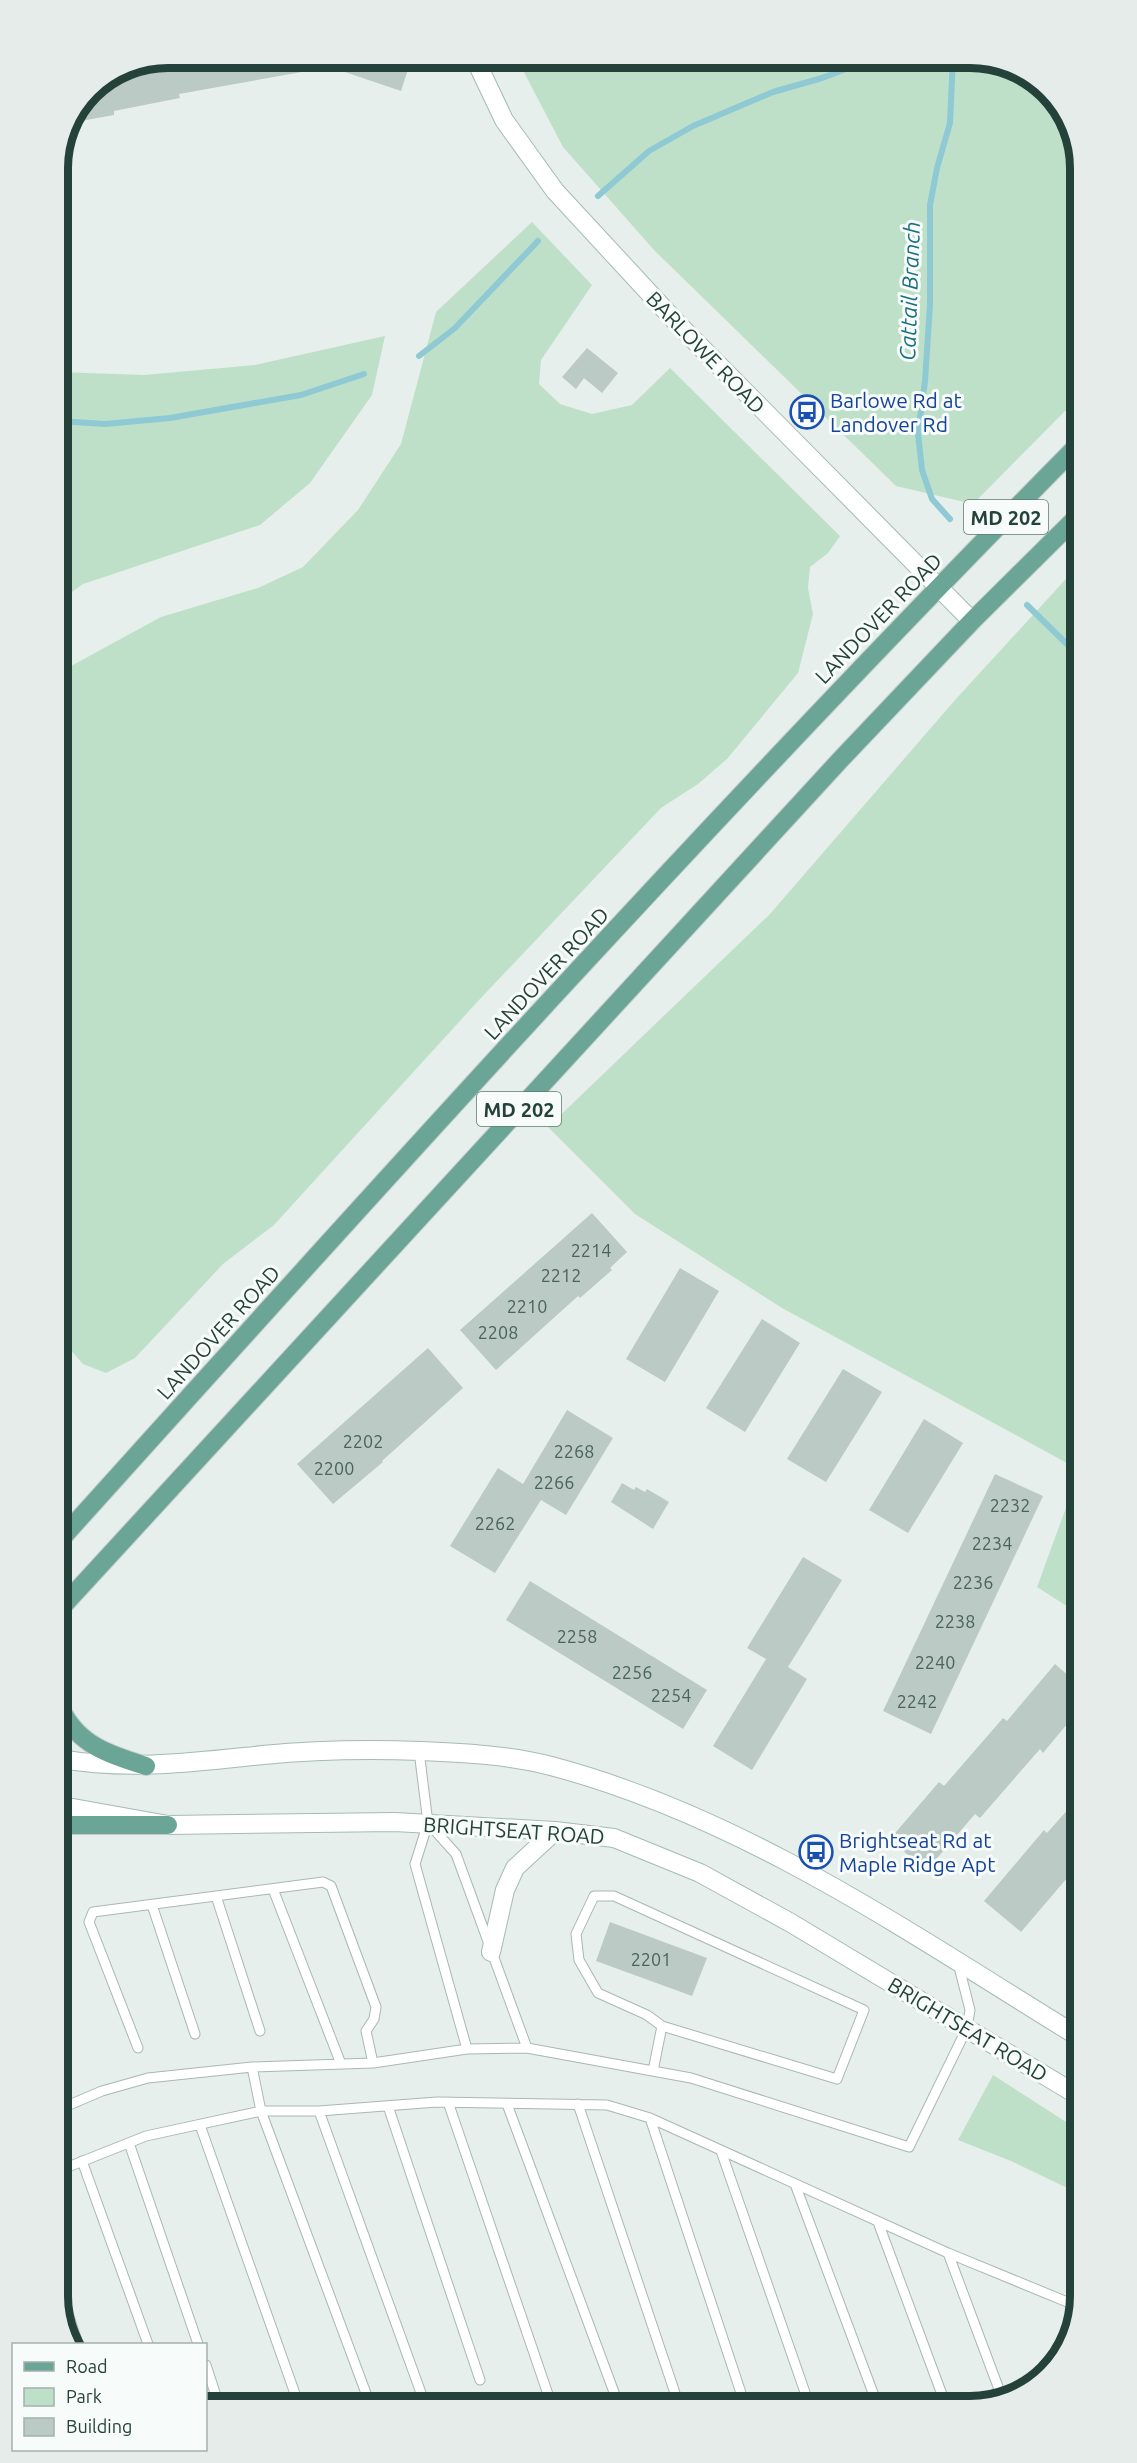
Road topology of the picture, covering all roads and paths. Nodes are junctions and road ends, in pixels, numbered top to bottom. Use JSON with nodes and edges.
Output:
{"nodes":[{"id":1,"x":479,"y":68,"type":"edge"},
{"id":2,"x":1070,"y":453,"type":"edge"},
{"id":3,"x":1070,"y":524,"type":"edge"},
{"id":4,"x":938,"y":586,"type":"junction"},
{"id":5,"x":972,"y":621,"type":"junction"},
{"id":6,"x":68,"y":1531,"type":"edge"},
{"id":7,"x":68,"y":1600,"type":"edge"},
{"id":8,"x":68,"y":1721,"type":"edge"},
{"id":9,"x":419,"y":1751,"type":"junction"},
{"id":10,"x":68,"y":1760,"type":"edge"},
{"id":11,"x":146,"y":1766,"type":"junction"},
{"id":12,"x":68,"y":1807,"type":"edge"},
{"id":13,"x":428,"y":1823,"type":"junction"},
{"id":14,"x":68,"y":1825,"type":"edge"},
{"id":15,"x":168,"y":1825,"type":"junction"},
{"id":16,"x":555,"y":1831,"type":"junction"},
{"id":17,"x":273,"y":1889,"type":"junction"},
{"id":18,"x":216,"y":1896,"type":"junction"},
{"id":19,"x":152,"y":1905,"type":"junction"},
{"id":20,"x":491,"y":1952,"type":"junction"},
{"id":21,"x":958,"y":1962,"type":"junction"},
{"id":22,"x":662,"y":2026,"type":"junction"},
{"id":23,"x":967,"y":2028,"type":"junction"},
{"id":24,"x":260,"y":2031,"type":"dead end"},
{"id":25,"x":1070,"y":2031,"type":"edge"},
{"id":26,"x":195,"y":2034,"type":"dead end"},
{"id":27,"x":138,"y":2048,"type":"dead end"},
{"id":28,"x":527,"y":2048,"type":"junction"},
{"id":29,"x":467,"y":2049,"type":"junction"},
{"id":30,"x":373,"y":2062,"type":"junction"},
{"id":31,"x":340,"y":2064,"type":"junction"},
{"id":32,"x":252,"y":2067,"type":"junction"},
{"id":33,"x":653,"y":2071,"type":"junction"},
{"id":34,"x":1070,"y":2091,"type":"edge"},
{"id":35,"x":448,"y":2103,"type":"junction"},
{"id":36,"x":507,"y":2104,"type":"junction"},
{"id":37,"x":578,"y":2104,"type":"junction"},
{"id":38,"x":68,"y":2105,"type":"edge"},
{"id":39,"x":388,"y":2106,"type":"junction"},
{"id":40,"x":261,"y":2111,"type":"junction"},
{"id":41,"x":320,"y":2111,"type":"junction"},
{"id":42,"x":650,"y":2118,"type":"junction"},
{"id":43,"x":200,"y":2124,"type":"junction"},
{"id":44,"x":129,"y":2143,"type":"junction"},
{"id":45,"x":721,"y":2151,"type":"junction"},
{"id":46,"x":82,"y":2161,"type":"junction"},
{"id":47,"x":68,"y":2167,"type":"edge"},
{"id":48,"x":795,"y":2184,"type":"junction"},
{"id":49,"x":878,"y":2222,"type":"junction"},
{"id":50,"x":948,"y":2253,"type":"junction"},
{"id":51,"x":1069,"y":2304,"type":"edge"},
{"id":52,"x":148,"y":2343,"type":"edge"},
{"id":53,"x":198,"y":2343,"type":"edge"},
{"id":54,"x":207,"y":2368,"type":"edge"},
{"id":55,"x":480,"y":2380,"type":"dead end"},
{"id":56,"x":999,"y":2391,"type":"edge"},
{"id":57,"x":216,"y":2395,"type":"edge"},
{"id":58,"x":296,"y":2395,"type":"edge"},
{"id":59,"x":367,"y":2395,"type":"edge"},
{"id":60,"x":422,"y":2395,"type":"edge"},
{"id":61,"x":547,"y":2395,"type":"edge"},
{"id":62,"x":615,"y":2396,"type":"edge"},
{"id":63,"x":676,"y":2396,"type":"edge"},
{"id":64,"x":742,"y":2396,"type":"edge"},
{"id":65,"x":806,"y":2396,"type":"edge"},
{"id":66,"x":874,"y":2396,"type":"edge"},
{"id":67,"x":943,"y":2396,"type":"edge"}],
"edges":[{"from":1,"to":4,"type":"street","name":"BARLOWE ROAD"},
{"from":2,"to":4,"type":"main road","name":"LANDOVER ROAD","number":"MD 202"},
{"from":3,"to":5,"type":"main road","number":"MD 202"},
{"from":4,"to":5,"type":"street","name":"BARLOWE ROAD"},
{"from":4,"to":6,"type":"main road","name":"LANDOVER ROAD","number":"MD 202"},
{"from":5,"to":7,"type":"main road","number":"MD 202"},
{"from":8,"to":11,"type":"main road"},
{"from":9,"to":11,"type":"street"},
{"from":9,"to":13,"type":"lane"},
{"from":9,"to":21,"type":"street"},
{"from":10,"to":11,"type":"street"},
{"from":12,"to":15,"type":"street","name":"BRIGHTSEAT ROAD"},
{"from":13,"to":15,"type":"street","name":"BRIGHTSEAT ROAD"},
{"from":13,"to":16,"type":"street","name":"BRIGHTSEAT ROAD"},
{"from":13,"to":20,"type":"lane"},
{"from":13,"to":29,"type":"lane"},
{"from":14,"to":15,"type":"main road"},
{"from":16,"to":20,"type":"street"},
{"from":16,"to":23,"type":"street","name":"BRIGHTSEAT ROAD"},
{"from":17,"to":18,"type":"lane"},
{"from":17,"to":30,"type":"lane"},
{"from":17,"to":31,"type":"lane"},
{"from":18,"to":19,"type":"lane"},
{"from":18,"to":24,"type":"lane"},
{"from":19,"to":26,"type":"lane"},
{"from":19,"to":27,"type":"lane"},
{"from":20,"to":28,"type":"lane"},
{"from":21,"to":23,"type":"lane"},
{"from":21,"to":25,"type":"street"},
{"from":22,"to":22,"type":"lane"},
{"from":22,"to":33,"type":"lane"},
{"from":23,"to":33,"type":"lane"},
{"from":23,"to":34,"type":"street","name":"BRIGHTSEAT ROAD"},
{"from":28,"to":29,"type":"lane"},
{"from":28,"to":33,"type":"lane"},
{"from":29,"to":30,"type":"lane"},
{"from":30,"to":31,"type":"lane"},
{"from":31,"to":32,"type":"lane"},
{"from":32,"to":38,"type":"lane"},
{"from":32,"to":40,"type":"lane"},
{"from":35,"to":36,"type":"lane"},
{"from":35,"to":39,"type":"lane"},
{"from":35,"to":61,"type":"lane"},
{"from":36,"to":37,"type":"lane"},
{"from":36,"to":62,"type":"lane"},
{"from":37,"to":42,"type":"lane"},
{"from":37,"to":63,"type":"lane"},
{"from":39,"to":41,"type":"lane"},
{"from":39,"to":55,"type":"lane"},
{"from":40,"to":41,"type":"lane"},
{"from":40,"to":43,"type":"lane"},
{"from":40,"to":59,"type":"lane"},
{"from":41,"to":60,"type":"lane"},
{"from":42,"to":45,"type":"lane"},
{"from":42,"to":64,"type":"lane"},
{"from":43,"to":44,"type":"lane"},
{"from":43,"to":58,"type":"lane"},
{"from":44,"to":46,"type":"lane"},
{"from":44,"to":53,"type":"lane"},
{"from":45,"to":48,"type":"lane"},
{"from":45,"to":65,"type":"lane"},
{"from":46,"to":47,"type":"lane"},
{"from":46,"to":52,"type":"lane"},
{"from":48,"to":49,"type":"lane"},
{"from":48,"to":66,"type":"lane"},
{"from":49,"to":50,"type":"lane"},
{"from":49,"to":67,"type":"lane"},
{"from":50,"to":51,"type":"lane"},
{"from":50,"to":56,"type":"lane"},
{"from":54,"to":57,"type":"lane"}]}
